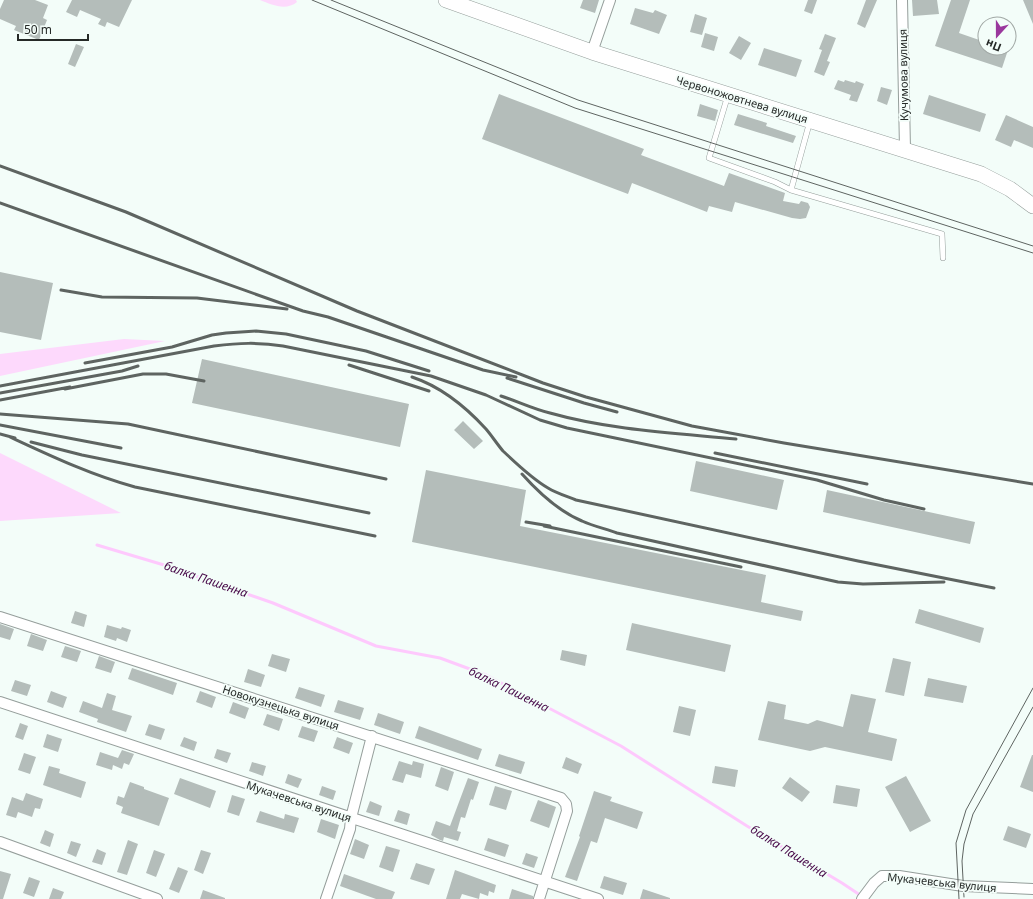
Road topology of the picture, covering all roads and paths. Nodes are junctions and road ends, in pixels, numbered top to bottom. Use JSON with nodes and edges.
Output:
{"nodes":[{"id":1,"x":446,"y":0,"type":"edge"},
{"id":2,"x":610,"y":0,"type":"edge"},
{"id":3,"x":902,"y":0,"type":"edge"},
{"id":4,"x":592,"y":52,"type":"junction"},
{"id":5,"x":728,"y":95,"type":"junction"},
{"id":6,"x":810,"y":120,"type":"junction"},
{"id":7,"x":905,"y":149,"type":"junction"},
{"id":8,"x":791,"y":190,"type":"junction"},
{"id":9,"x":1033,"y":206,"type":"edge"},
{"id":10,"x":943,"y":258,"type":"dead end"},
{"id":11,"x":0,"y":617,"type":"edge"},
{"id":12,"x":0,"y":702,"type":"edge"},
{"id":13,"x":372,"y":736,"type":"junction"},
{"id":14,"x":351,"y":818,"type":"junction"},
{"id":15,"x":0,"y":842,"type":"edge"},
{"id":16,"x":545,"y":882,"type":"junction"},
{"id":17,"x":1033,"y":889,"type":"edge"},
{"id":18,"x":864,"y":896,"type":"edge"},
{"id":19,"x":157,"y":899,"type":"edge"},
{"id":20,"x":326,"y":899,"type":"edge"},
{"id":21,"x":540,"y":899,"type":"edge"},
{"id":22,"x":598,"y":899,"type":"edge"}],
"edges":[{"from":1,"to":4,"type":"main road","name":"Червоножовтнева вулиця"},
{"from":2,"to":4,"type":"street"},
{"from":3,"to":7,"type":"street","name":"Кучумова вулиця"},
{"from":4,"to":5,"type":"main road","name":"Червоножовтнева вулиця"},
{"from":5,"to":6,"type":"main road","name":"Червоножовтнева вулиця"},
{"from":5,"to":8,"type":"lane"},
{"from":6,"to":7,"type":"main road","name":"Червоножовтнева вулиця"},
{"from":6,"to":8,"type":"lane"},
{"from":7,"to":9,"type":"main road","name":"Червоножовтнева вулиця"},
{"from":8,"to":10,"type":"lane"},
{"from":11,"to":13,"type":"street","name":"Новокузнецька вулиця"},
{"from":12,"to":14,"type":"street","name":"Мукачевська вулиця"},
{"from":13,"to":14,"type":"street"},
{"from":13,"to":16,"type":"street","name":"Новокузнецька вулиця"},
{"from":14,"to":16,"type":"street","name":"Мукачевська вулиця"},
{"from":14,"to":20,"type":"street"},
{"from":15,"to":19,"type":"street"},
{"from":16,"to":21,"type":"street"},
{"from":16,"to":22,"type":"street","name":"Мукачевська вулиця"},
{"from":17,"to":18,"type":"street","name":"Мукачевська вулиця"}]}
